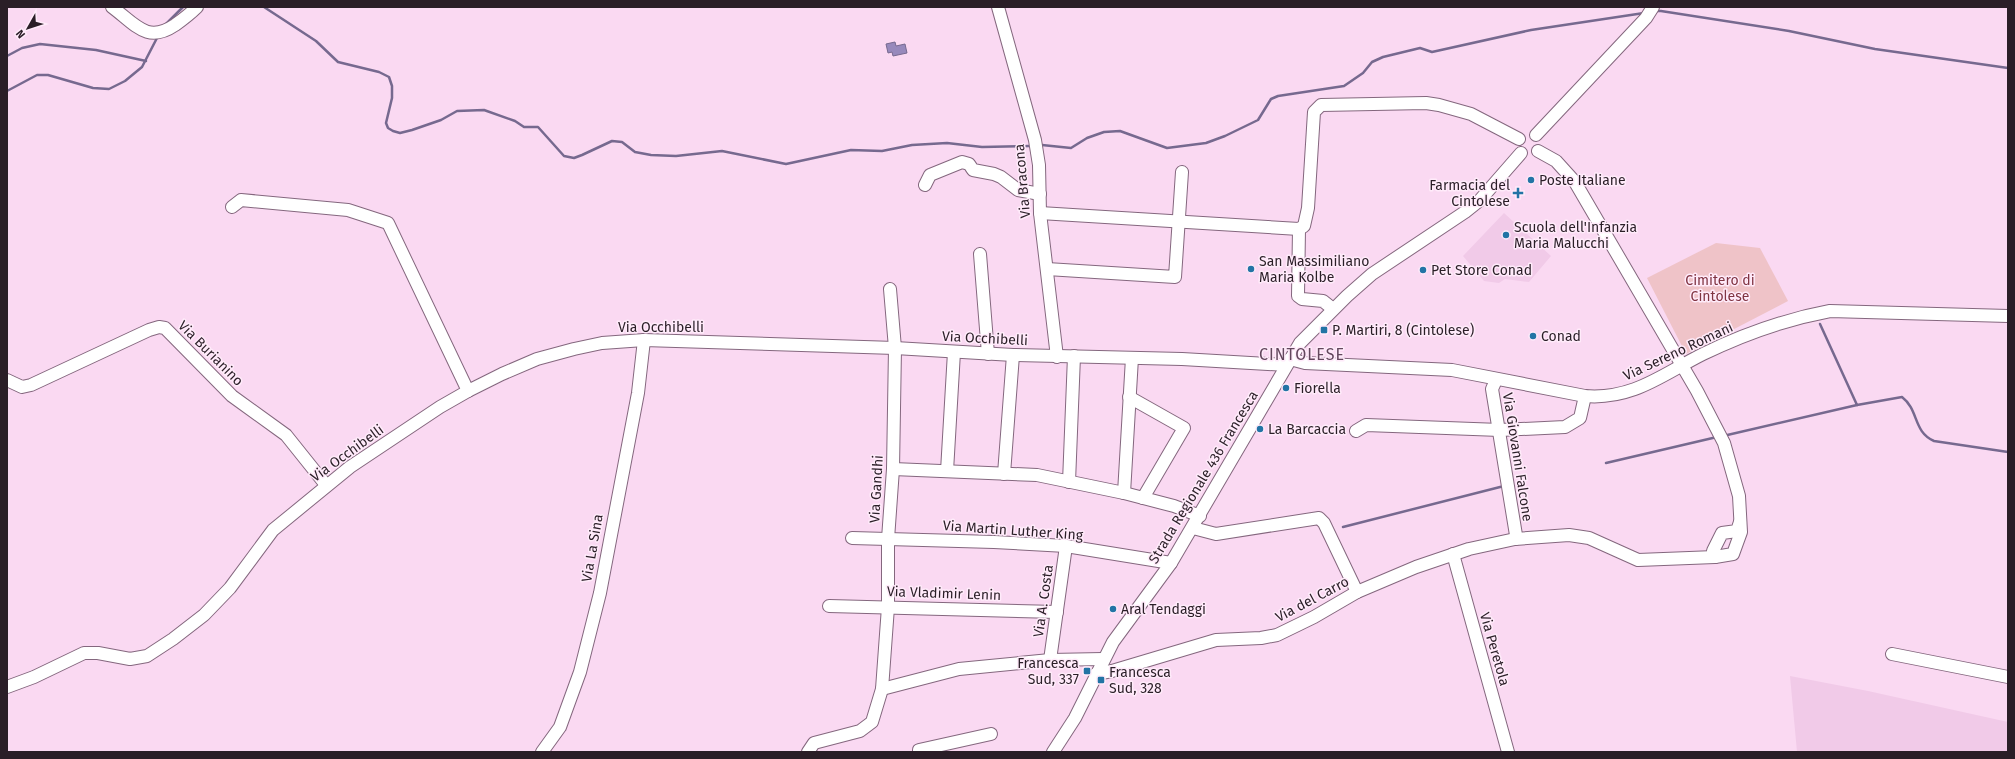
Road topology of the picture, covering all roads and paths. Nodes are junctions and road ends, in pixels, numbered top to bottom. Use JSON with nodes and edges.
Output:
{"nodes":[{"id":1,"x":112,"y":7,"type":"edge"},
{"id":2,"x":197,"y":7,"type":"edge"},
{"id":3,"x":998,"y":7,"type":"edge"},
{"id":4,"x":1653,"y":7,"type":"edge"},
{"id":5,"x":1536,"y":135,"type":"junction"},
{"id":6,"x":1518,"y":139,"type":"junction"},
{"id":7,"x":1538,"y":151,"type":"junction"},
{"id":8,"x":1521,"y":153,"type":"junction"},
{"id":9,"x":1182,"y":172,"type":"dead end"},
{"id":10,"x":926,"y":185,"type":"dead end"},
{"id":11,"x":1040,"y":194,"type":"junction"},
{"id":12,"x":232,"y":207,"type":"dead end"},
{"id":13,"x":1040,"y":213,"type":"junction"},
{"id":14,"x":1179,"y":221,"type":"junction"},
{"id":15,"x":1299,"y":229,"type":"junction"},
{"id":16,"x":980,"y":254,"type":"dead end"},
{"id":17,"x":1047,"y":269,"type":"junction"},
{"id":18,"x":890,"y":290,"type":"dead end"},
{"id":19,"x":1333,"y":309,"type":"junction"},
{"id":20,"x":2008,"y":316,"type":"edge"},
{"id":21,"x":644,"y":340,"type":"junction"},
{"id":22,"x":895,"y":348,"type":"junction"},
{"id":23,"x":954,"y":352,"type":"junction"},
{"id":24,"x":988,"y":354,"type":"junction"},
{"id":25,"x":1013,"y":355,"type":"junction"},
{"id":26,"x":1057,"y":356,"type":"junction"},
{"id":27,"x":1074,"y":356,"type":"junction"},
{"id":28,"x":1132,"y":358,"type":"junction"},
{"id":29,"x":1288,"y":362,"type":"junction"},
{"id":30,"x":1681,"y":366,"type":"junction"},
{"id":31,"x":7,"y":380,"type":"edge"},
{"id":32,"x":1496,"y":380,"type":"junction"},
{"id":33,"x":468,"y":391,"type":"junction"},
{"id":34,"x":1129,"y":396,"type":"junction"},
{"id":35,"x":1585,"y":396,"type":"junction"},
{"id":36,"x":1356,"y":430,"type":"dead end"},
{"id":37,"x":1500,"y":430,"type":"junction"},
{"id":38,"x":892,"y":469,"type":"junction"},
{"id":39,"x":947,"y":471,"type":"junction"},
{"id":40,"x":1004,"y":474,"type":"junction"},
{"id":41,"x":1069,"y":482,"type":"junction"},
{"id":42,"x":326,"y":485,"type":"junction"},
{"id":43,"x":1124,"y":493,"type":"junction"},
{"id":44,"x":1143,"y":498,"type":"junction"},
{"id":45,"x":1200,"y":516,"type":"junction"},
{"id":46,"x":1740,"y":522,"type":"junction"},
{"id":47,"x":1193,"y":528,"type":"junction"},
{"id":48,"x":852,"y":538,"type":"dead end"},
{"id":49,"x":888,"y":539,"type":"junction"},
{"id":50,"x":1514,"y":539,"type":"junction"},
{"id":51,"x":1066,"y":546,"type":"junction"},
{"id":52,"x":1453,"y":554,"type":"junction"},
{"id":53,"x":1715,"y":557,"type":"junction"},
{"id":54,"x":1171,"y":563,"type":"junction"},
{"id":55,"x":1357,"y":592,"type":"junction"},
{"id":56,"x":830,"y":606,"type":"dead end"},
{"id":57,"x":888,"y":607,"type":"junction"},
{"id":58,"x":1058,"y":612,"type":"junction"},
{"id":59,"x":1892,"y":654,"type":"dead end"},
{"id":60,"x":1103,"y":659,"type":"junction"},
{"id":61,"x":1050,"y":660,"type":"junction"},
{"id":62,"x":1096,"y":674,"type":"junction"},
{"id":63,"x":2008,"y":677,"type":"edge"},
{"id":64,"x":7,"y":687,"type":"edge"},
{"id":65,"x":882,"y":689,"type":"junction"},
{"id":66,"x":991,"y":734,"type":"dead end"},
{"id":67,"x":542,"y":752,"type":"edge"},
{"id":68,"x":808,"y":752,"type":"edge"},
{"id":69,"x":919,"y":752,"type":"edge"},
{"id":70,"x":1053,"y":752,"type":"edge"},
{"id":71,"x":1508,"y":752,"type":"edge"}],
"edges":[{"from":1,"to":2,"type":"street"},
{"from":3,"to":11,"type":"street","name":"Via Bracona"},
{"from":4,"to":5,"type":"street"},
{"from":5,"to":6,"type":"street"},
{"from":5,"to":7,"type":"street"},
{"from":6,"to":8,"type":"street"},
{"from":6,"to":15,"type":"street"},
{"from":7,"to":8,"type":"street"},
{"from":7,"to":30,"type":"street"},
{"from":8,"to":19,"type":"street","name":"Strada Regionale 436 Francesca"},
{"from":9,"to":14,"type":"street"},
{"from":10,"to":11,"type":"street"},
{"from":11,"to":13,"type":"street","name":"Via Bracona"},
{"from":12,"to":33,"type":"street"},
{"from":13,"to":14,"type":"street"},
{"from":13,"to":17,"type":"street","name":"Via Bracona"},
{"from":14,"to":15,"type":"street"},
{"from":14,"to":17,"type":"street"},
{"from":15,"to":19,"type":"street"},
{"from":16,"to":24,"type":"street"},
{"from":17,"to":26,"type":"street","name":"Via Bracona"},
{"from":18,"to":22,"type":"street","name":"Via Gandhi"},
{"from":19,"to":29,"type":"street","name":"Strada Regionale 436 Francesca"},
{"from":20,"to":30,"type":"street","name":"Via Sereno Romani"},
{"from":21,"to":22,"type":"street","name":"Via Occhibelli"},
{"from":21,"to":33,"type":"street","name":"Via Occhibelli"},
{"from":21,"to":67,"type":"street","name":"Via La Sina"},
{"from":22,"to":23,"type":"street","name":"Via Occhibelli"},
{"from":22,"to":38,"type":"street","name":"Via Gandhi"},
{"from":23,"to":24,"type":"street","name":"Via Occhibelli"},
{"from":23,"to":39,"type":"street"},
{"from":24,"to":25,"type":"street","name":"Via Occhibelli"},
{"from":25,"to":26,"type":"street","name":"Via Occhibelli"},
{"from":25,"to":40,"type":"street"},
{"from":26,"to":27,"type":"street","name":"Via Occhibelli"},
{"from":27,"to":28,"type":"street","name":"Via Occhibelli"},
{"from":27,"to":41,"type":"street"},
{"from":28,"to":29,"type":"street","name":"Via Occhibelli"},
{"from":28,"to":34,"type":"street"},
{"from":29,"to":32,"type":"street","name":"Via Sereno Romani"},
{"from":29,"to":45,"type":"street","name":"Strada Regionale 436 Francesca"},
{"from":30,"to":35,"type":"street","name":"Via Sereno Romani"},
{"from":30,"to":46,"type":"street"},
{"from":31,"to":42,"type":"street","name":"Via Burianino"},
{"from":32,"to":35,"type":"street","name":"Via Sereno Romani"},
{"from":32,"to":37,"type":"street","name":"Via Giovanni Falcone"},
{"from":33,"to":42,"type":"street","name":"Via Occhibelli"},
{"from":34,"to":43,"type":"street"},
{"from":34,"to":44,"type":"street"},
{"from":35,"to":37,"type":"street"},
{"from":36,"to":37,"type":"street"},
{"from":37,"to":50,"type":"street","name":"Via Giovanni Falcone"},
{"from":38,"to":39,"type":"street"},
{"from":38,"to":49,"type":"street","name":"Via Gandhi"},
{"from":39,"to":40,"type":"street"},
{"from":40,"to":41,"type":"street"},
{"from":41,"to":43,"type":"street"},
{"from":42,"to":64,"type":"street","name":"Via Occhibelli"},
{"from":43,"to":44,"type":"street"},
{"from":44,"to":45,"type":"street"},
{"from":45,"to":47,"type":"street","name":"Strada Regionale 436 Francesca"},
{"from":46,"to":53,"type":"street","name":"Via del Carro"},
{"from":46,"to":53,"type":"street"},
{"from":47,"to":54,"type":"street","name":"Strada Regionale 436 Francesca"},
{"from":47,"to":55,"type":"street"},
{"from":48,"to":49,"type":"street","name":"Via Martin Luther King"},
{"from":49,"to":51,"type":"street","name":"Via Martin Luther King"},
{"from":49,"to":57,"type":"street","name":"Via Gandhi"},
{"from":50,"to":52,"type":"street","name":"Via del Carro"},
{"from":50,"to":53,"type":"street","name":"Via del Carro"},
{"from":51,"to":54,"type":"street","name":"Via Martin Luther King"},
{"from":51,"to":58,"type":"street","name":"Via A. Costa"},
{"from":52,"to":55,"type":"street","name":"Via del Carro"},
{"from":52,"to":71,"type":"street","name":"Via Peretola"},
{"from":54,"to":60,"type":"street","name":"Strada Regionale 436 Francesca"},
{"from":55,"to":62,"type":"street","name":"Via del Carro"},
{"from":56,"to":57,"type":"street","name":"Via Vladimir Lenin"},
{"from":57,"to":58,"type":"street","name":"Via Vladimir Lenin"},
{"from":57,"to":65,"type":"street","name":"Via Gandhi"},
{"from":58,"to":61,"type":"street","name":"Via A. Costa"},
{"from":59,"to":63,"type":"street"},
{"from":60,"to":61,"type":"street"},
{"from":60,"to":62,"type":"street","name":"Strada Regionale 436 Francesca"},
{"from":61,"to":65,"type":"street"},
{"from":62,"to":70,"type":"street","name":"Strada Regionale 436 Francesca"},
{"from":65,"to":68,"type":"street","name":"Via Gandhi"},
{"from":66,"to":69,"type":"street"}]}
